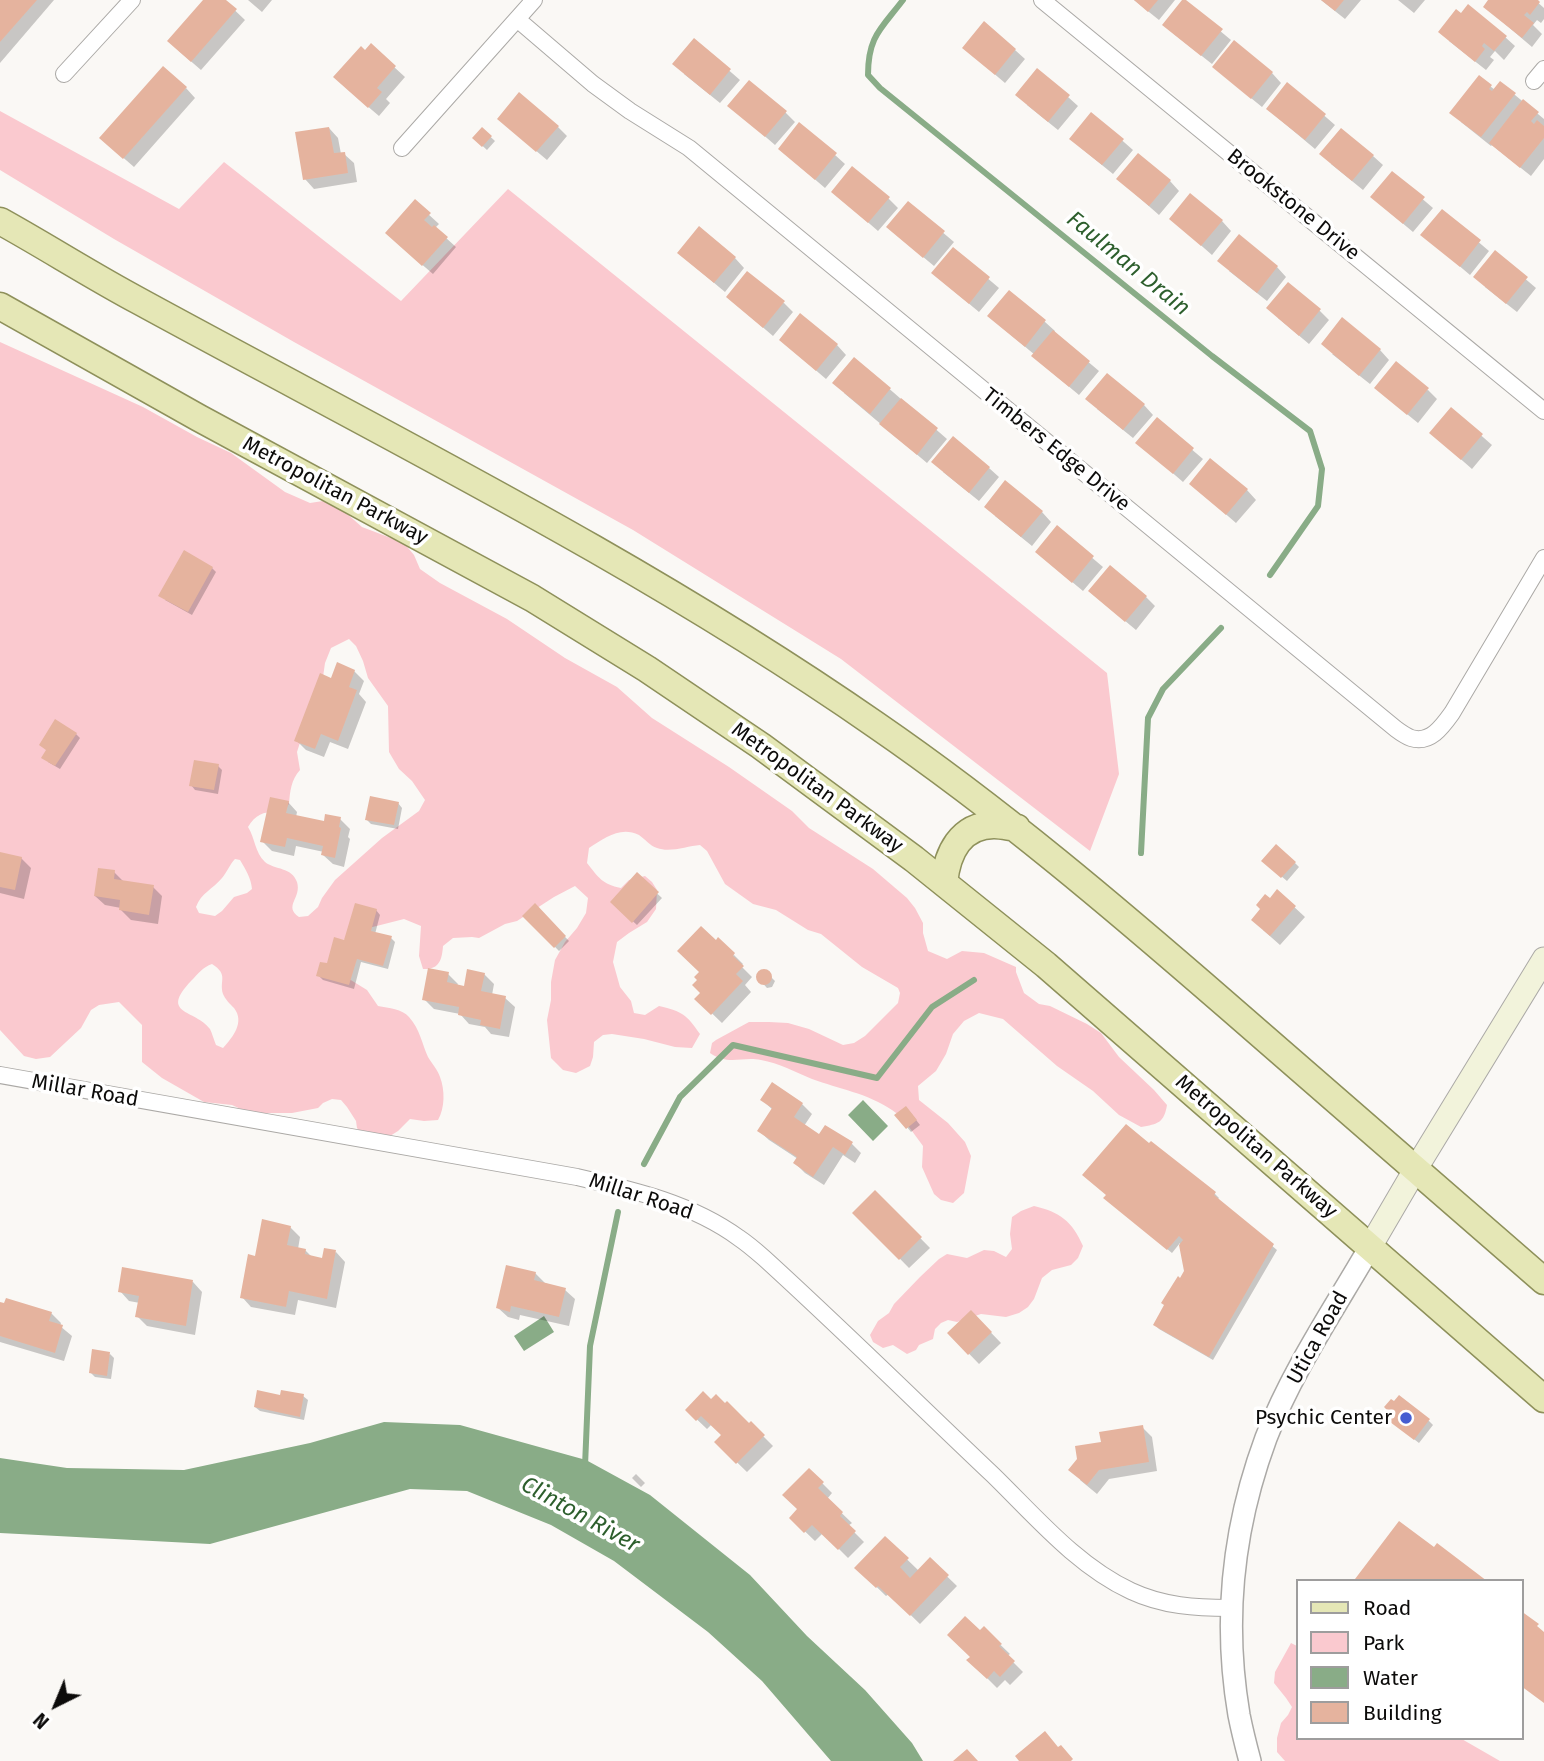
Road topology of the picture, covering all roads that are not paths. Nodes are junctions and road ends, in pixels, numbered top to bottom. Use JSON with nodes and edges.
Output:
{"nodes":[{"id":1,"x":132,"y":0,"type":"edge"},
{"id":2,"x":534,"y":0,"type":"edge"},
{"id":3,"x":1042,"y":0,"type":"edge"},
{"id":4,"x":517,"y":19,"type":"junction"},
{"id":5,"x":64,"y":74,"type":"dead end"},
{"id":6,"x":402,"y":148,"type":"dead end"},
{"id":7,"x":0,"y":221,"type":"edge"},
{"id":8,"x":0,"y":306,"type":"edge"},
{"id":9,"x":1544,"y":411,"type":"edge"},
{"id":10,"x":1544,"y":558,"type":"edge"},
{"id":11,"x":1017,"y":828,"type":"junction"},
{"id":12,"x":944,"y":883,"type":"junction"},
{"id":13,"x":1544,"y":959,"type":"edge"},
{"id":14,"x":0,"y":1075,"type":"edge"},
{"id":15,"x":1415,"y":1170,"type":"junction"},
{"id":16,"x":1370,"y":1247,"type":"junction"},
{"id":17,"x":1544,"y":1281,"type":"edge"},
{"id":18,"x":1544,"y":1399,"type":"edge"},
{"id":19,"x":1230,"y":1608,"type":"junction"},
{"id":20,"x":1250,"y":1761,"type":"edge"}],
"edges":[{"from":1,"to":5,"type":"street"},
{"from":2,"to":4,"type":"street"},
{"from":3,"to":9,"type":"street","name":"Brookstone Drive"},
{"from":4,"to":6,"type":"street"},
{"from":4,"to":10,"type":"street","name":"Timbers Edge Drive"},
{"from":7,"to":11,"type":"main road"},
{"from":8,"to":12,"type":"main road","name":"Metropolitan Parkway"},
{"from":11,"to":12,"type":"main road"},
{"from":11,"to":15,"type":"main road"},
{"from":12,"to":16,"type":"main road","name":"Metropolitan Parkway"},
{"from":13,"to":15,"type":"main road","name":"Utica Road"},
{"from":14,"to":19,"type":"street","name":"Millar Road"},
{"from":15,"to":16,"type":"main road","name":"Utica Road"},
{"from":15,"to":17,"type":"main road"},
{"from":16,"to":18,"type":"main road","name":"Metropolitan Parkway"},
{"from":16,"to":19,"type":"street","name":"Utica Road"},
{"from":19,"to":20,"type":"street","name":"Utica Road"}]}
